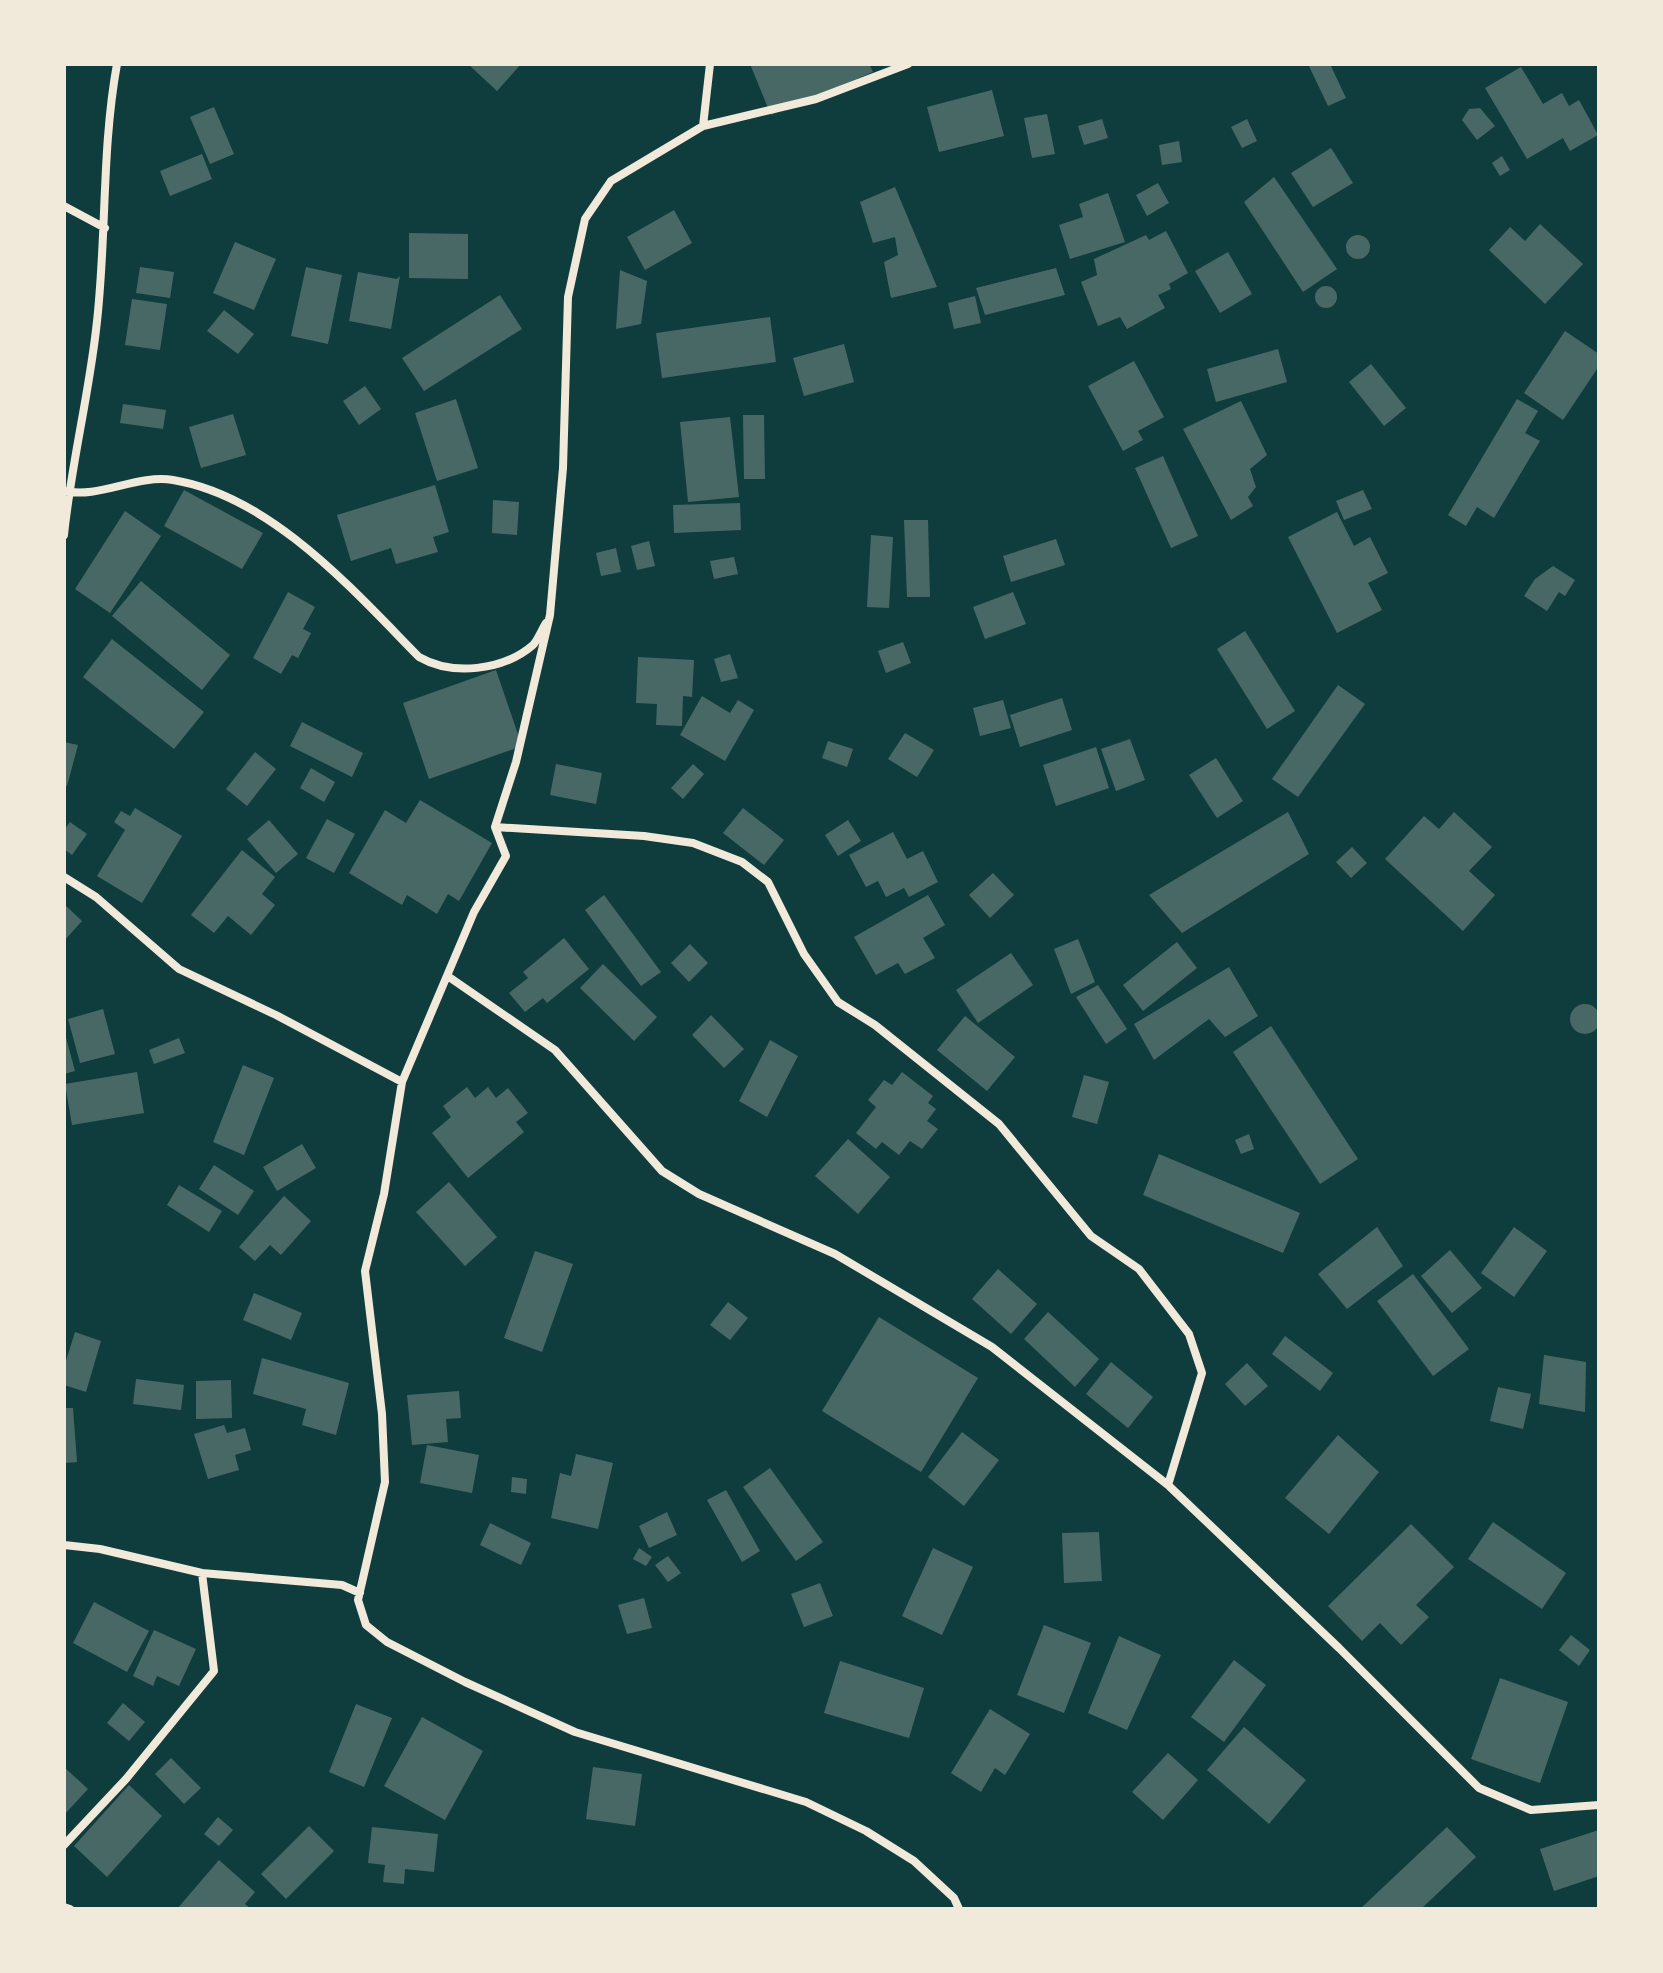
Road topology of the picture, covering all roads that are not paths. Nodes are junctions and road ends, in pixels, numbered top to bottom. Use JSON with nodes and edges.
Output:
{"nodes":[{"id":1,"x":117,"y":64,"type":"edge"},
{"id":2,"x":710,"y":64,"type":"edge"},
{"id":3,"x":908,"y":64,"type":"edge"},
{"id":4,"x":703,"y":126,"type":"junction"},
{"id":5,"x":64,"y":206,"type":"edge"},
{"id":6,"x":105,"y":228,"type":"junction"},
{"id":7,"x":66,"y":491,"type":"edge"},
{"id":8,"x":64,"y":535,"type":"edge"},
{"id":9,"x":550,"y":615,"type":"junction"},
{"id":10,"x":495,"y":827,"type":"junction"},
{"id":11,"x":64,"y":877,"type":"edge"},
{"id":12,"x":449,"y":977,"type":"junction"},
{"id":13,"x":402,"y":1082,"type":"junction"},
{"id":14,"x":1168,"y":1485,"type":"junction"},
{"id":15,"x":64,"y":1545,"type":"edge"},
{"id":16,"x":202,"y":1573,"type":"junction"},
{"id":17,"x":360,"y":1593,"type":"junction"},
{"id":18,"x":1599,"y":1805,"type":"edge"},
{"id":19,"x":64,"y":1845,"type":"edge"},
{"id":20,"x":64,"y":1907,"type":"edge"},
{"id":21,"x":70,"y":1909,"type":"edge"},
{"id":22,"x":959,"y":1909,"type":"edge"}],
"edges":[{"from":1,"to":6,"type":"street"},
{"from":2,"to":4,"type":"street"},
{"from":3,"to":4,"type":"street"},
{"from":4,"to":9,"type":"street"},
{"from":5,"to":6,"type":"street"},
{"from":6,"to":7,"type":"street"},
{"from":7,"to":8,"type":"street"},
{"from":7,"to":9,"type":"street"},
{"from":9,"to":10,"type":"street"},
{"from":10,"to":12,"type":"street"},
{"from":10,"to":14,"type":"street"},
{"from":11,"to":13,"type":"street"},
{"from":12,"to":13,"type":"street"},
{"from":12,"to":14,"type":"street"},
{"from":13,"to":17,"type":"street"},
{"from":14,"to":18,"type":"street"},
{"from":15,"to":16,"type":"street"},
{"from":16,"to":17,"type":"street"},
{"from":16,"to":19,"type":"street"},
{"from":17,"to":22,"type":"street"},
{"from":20,"to":21,"type":"street"}]}
